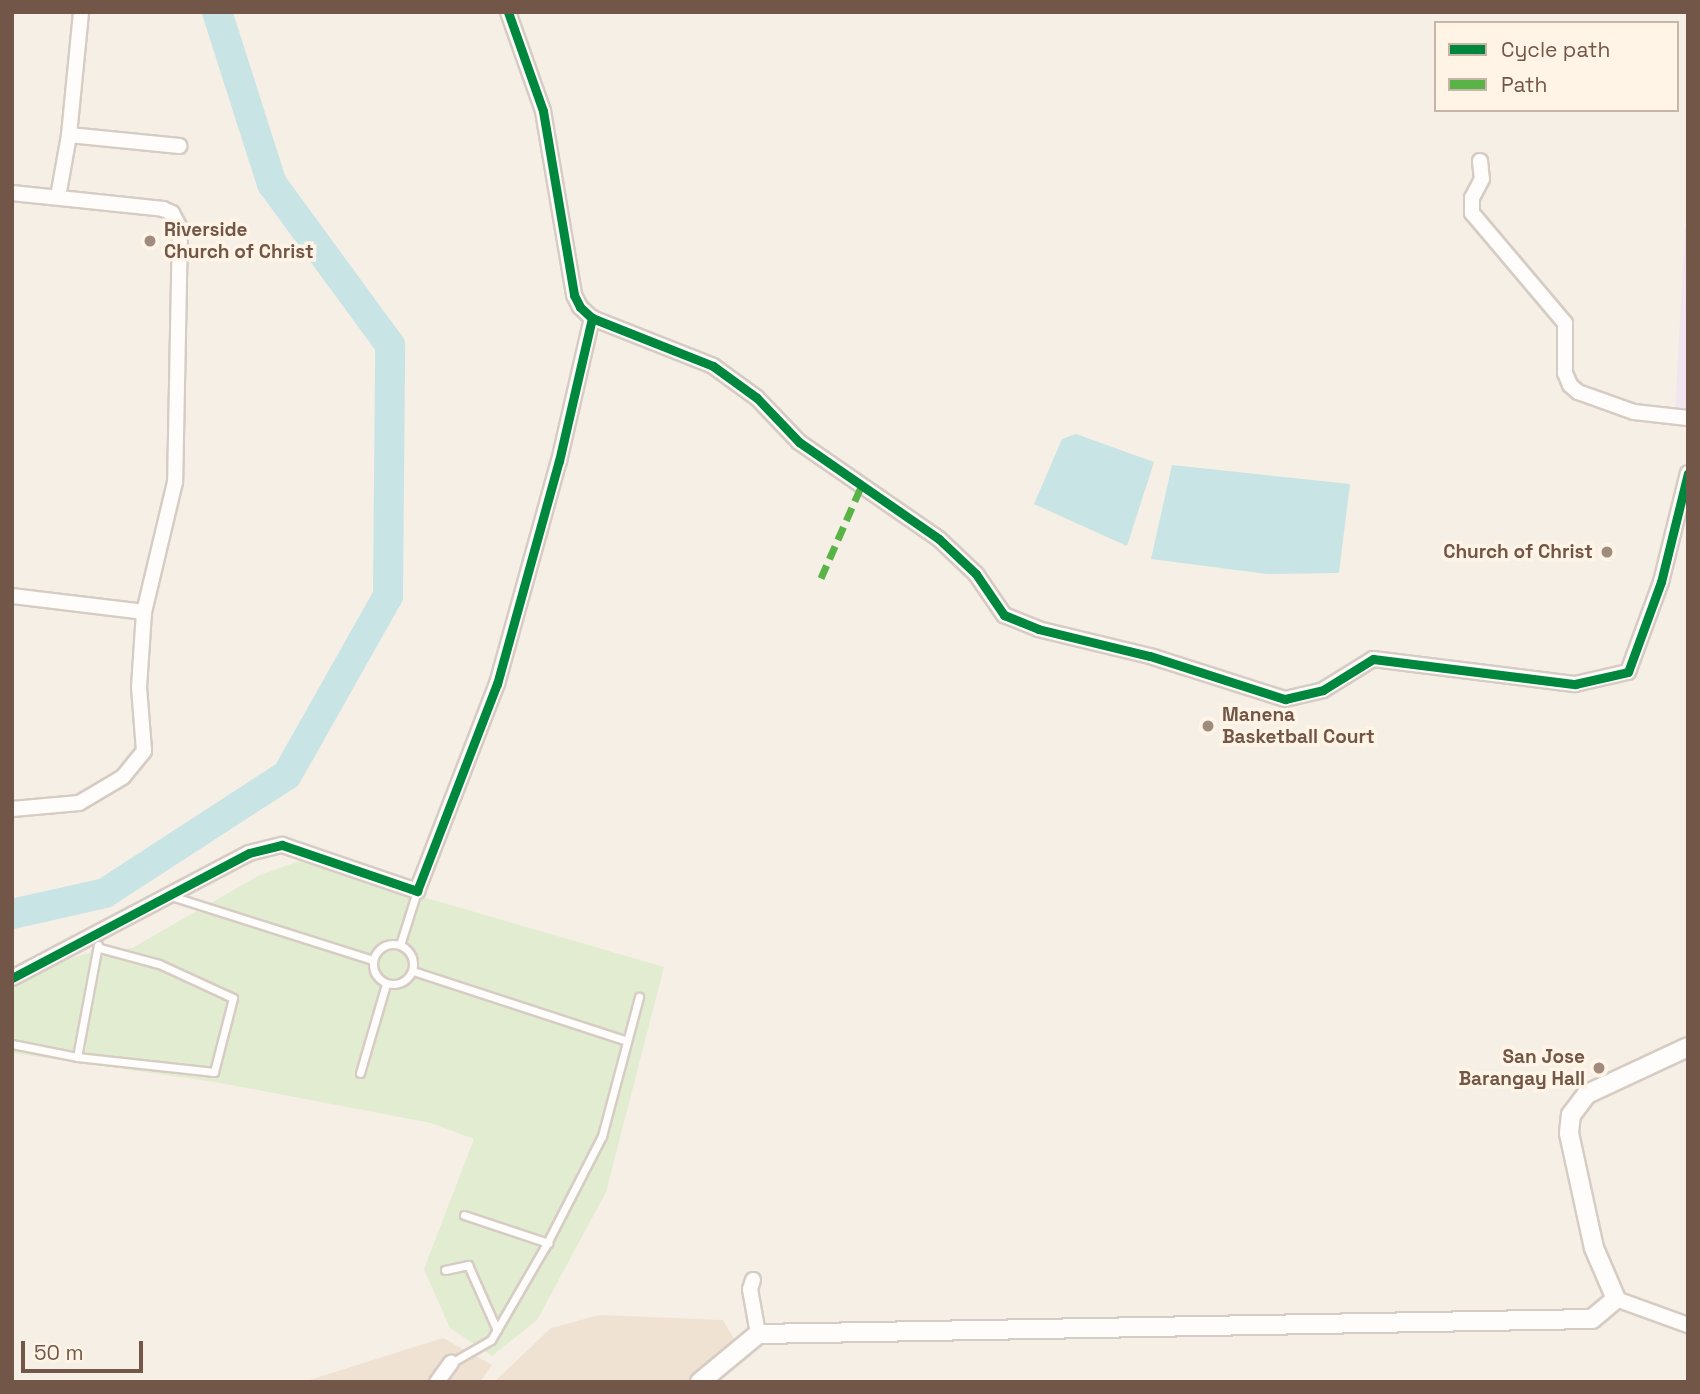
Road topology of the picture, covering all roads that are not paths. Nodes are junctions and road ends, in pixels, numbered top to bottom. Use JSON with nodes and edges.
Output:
{"nodes":[{"id":1,"x":81,"y":12,"type":"edge"},
{"id":2,"x":508,"y":12,"type":"edge"},
{"id":3,"x":69,"y":135,"type":"junction"},
{"id":4,"x":179,"y":146,"type":"dead end"},
{"id":5,"x":1480,"y":161,"type":"dead end"},
{"id":6,"x":12,"y":193,"type":"edge"},
{"id":7,"x":58,"y":197,"type":"junction"},
{"id":8,"x":592,"y":318,"type":"junction"},
{"id":9,"x":1688,"y":418,"type":"edge"},
{"id":10,"x":1688,"y":473,"type":"edge"},
{"id":11,"x":12,"y":596,"type":"edge"},
{"id":12,"x":144,"y":611,"type":"junction"},
{"id":13,"x":12,"y":809,"type":"edge"},
{"id":14,"x":417,"y":891,"type":"junction"},
{"id":15,"x":171,"y":896,"type":"junction"},
{"id":16,"x":97,"y":943,"type":"junction"},
{"id":17,"x":400,"y":945,"type":"junction"},
{"id":18,"x":373,"y":960,"type":"junction"},
{"id":19,"x":412,"y":971,"type":"junction"},
{"id":20,"x":12,"y":978,"type":"edge"},
{"id":21,"x":386,"y":984,"type":"junction"},
{"id":22,"x":639,"y":997,"type":"dead end"},
{"id":23,"x":627,"y":1041,"type":"junction"},
{"id":24,"x":12,"y":1044,"type":"edge"},
{"id":25,"x":1688,"y":1047,"type":"edge"},
{"id":26,"x":78,"y":1057,"type":"junction"},
{"id":27,"x":360,"y":1073,"type":"dead end"},
{"id":28,"x":464,"y":1215,"type":"dead end"},
{"id":29,"x":548,"y":1242,"type":"junction"},
{"id":30,"x":445,"y":1270,"type":"dead end"},
{"id":31,"x":753,"y":1280,"type":"dead end"},
{"id":32,"x":1616,"y":1299,"type":"junction"},
{"id":33,"x":1688,"y":1325,"type":"edge"},
{"id":34,"x":497,"y":1330,"type":"junction"},
{"id":35,"x":758,"y":1334,"type":"junction"},
{"id":36,"x":451,"y":1363,"type":"joint"},
{"id":37,"x":437,"y":1382,"type":"edge"},
{"id":38,"x":700,"y":1382,"type":"edge"}],
"edges":[{"from":1,"to":3,"type":"street"},
{"from":2,"to":8,"type":"street"},
{"from":3,"to":4,"type":"street"},
{"from":3,"to":7,"type":"street"},
{"from":5,"to":9,"type":"street"},
{"from":6,"to":7,"type":"street"},
{"from":7,"to":12,"type":"street"},
{"from":8,"to":10,"type":"street"},
{"from":8,"to":14,"type":"street"},
{"from":11,"to":12,"type":"street"},
{"from":12,"to":13,"type":"street"},
{"from":14,"to":15,"type":"street"},
{"from":14,"to":17,"type":"lane"},
{"from":15,"to":16,"type":"street"},
{"from":15,"to":18,"type":"lane"},
{"from":16,"to":20,"type":"street"},
{"from":16,"to":26,"type":"lane"},
{"from":16,"to":26,"type":"lane"},
{"from":17,"to":18,"type":"lane"},
{"from":17,"to":19,"type":"lane"},
{"from":18,"to":21,"type":"lane"},
{"from":19,"to":21,"type":"lane"},
{"from":19,"to":23,"type":"lane"},
{"from":21,"to":27,"type":"lane"},
{"from":22,"to":23,"type":"lane"},
{"from":23,"to":29,"type":"lane"},
{"from":24,"to":26,"type":"lane"},
{"from":25,"to":32,"type":"street"},
{"from":28,"to":29,"type":"lane"},
{"from":29,"to":34,"type":"lane"},
{"from":30,"to":34,"type":"lane"},
{"from":31,"to":35,"type":"street"},
{"from":32,"to":33,"type":"street"},
{"from":32,"to":35,"type":"street"},
{"from":34,"to":36,"type":"lane"},
{"from":35,"to":38,"type":"street"},
{"from":36,"to":37,"type":"street"}]}
